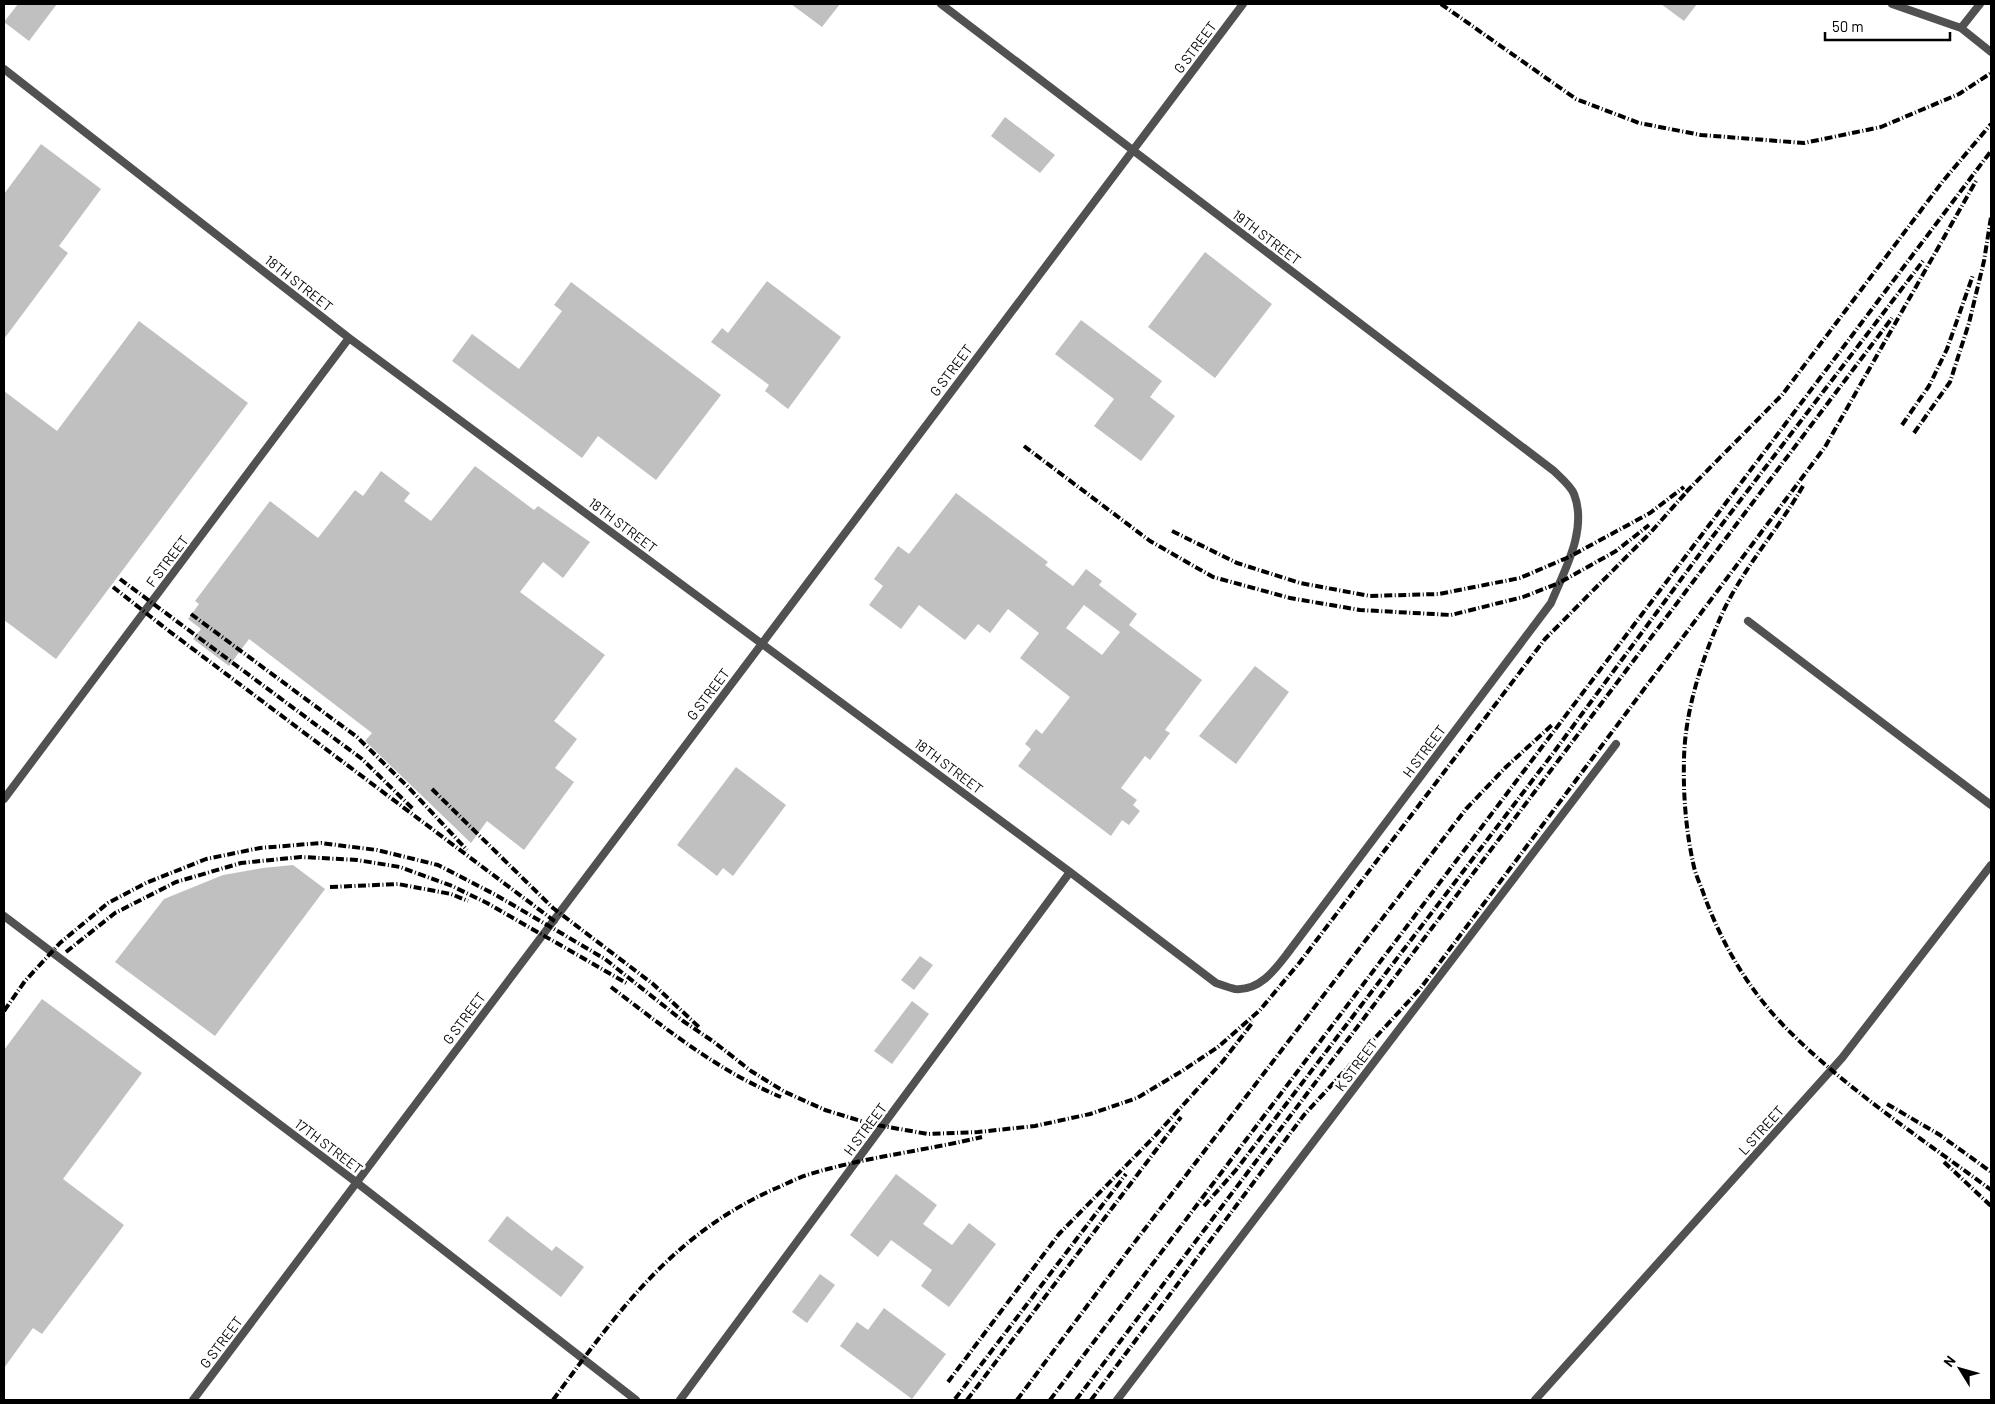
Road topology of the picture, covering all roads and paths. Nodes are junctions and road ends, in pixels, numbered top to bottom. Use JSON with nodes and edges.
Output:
{"nodes":[{"id":1,"x":941,"y":4,"type":"edge"},
{"id":2,"x":1243,"y":4,"type":"edge"},
{"id":3,"x":1892,"y":4,"type":"edge"},
{"id":4,"x":1980,"y":4,"type":"edge"},
{"id":5,"x":1961,"y":28,"type":"junction"},
{"id":6,"x":1991,"y":52,"type":"edge"},
{"id":7,"x":4,"y":69,"type":"edge"},
{"id":8,"x":1132,"y":150,"type":"junction"},
{"id":9,"x":349,"y":338,"type":"junction"},
{"id":10,"x":1574,"y":493,"type":"joint"},
{"id":11,"x":1748,"y":621,"type":"dead end"},
{"id":12,"x":762,"y":643,"type":"junction"},
{"id":13,"x":1616,"y":744,"type":"dead end"},
{"id":14,"x":4,"y":799,"type":"edge"},
{"id":15,"x":1991,"y":805,"type":"edge"},
{"id":16,"x":1991,"y":865,"type":"edge"},
{"id":17,"x":1070,"y":872,"type":"junction"},
{"id":18,"x":4,"y":916,"type":"edge"},
{"id":19,"x":1236,"y":989,"type":"joint"},
{"id":20,"x":356,"y":1182,"type":"junction"},
{"id":21,"x":193,"y":1400,"type":"edge"},
{"id":22,"x":636,"y":1400,"type":"edge"},
{"id":23,"x":680,"y":1400,"type":"edge"},
{"id":24,"x":1117,"y":1400,"type":"edge"},
{"id":25,"x":1536,"y":1400,"type":"edge"}],
"edges":[{"from":1,"to":8,"type":"lane","name":"19TH STREET"},
{"from":2,"to":8,"type":"lane","name":"G STREET"},
{"from":3,"to":5,"type":"lane"},
{"from":4,"to":5,"type":"lane"},
{"from":5,"to":6,"type":"lane"},
{"from":7,"to":9,"type":"lane","name":"18TH STREET"},
{"from":8,"to":10,"type":"lane","name":"19TH STREET"},
{"from":8,"to":12,"type":"lane","name":"G STREET"},
{"from":9,"to":12,"type":"lane","name":"18TH STREET"},
{"from":9,"to":14,"type":"lane","name":"F STREET"},
{"from":10,"to":19,"type":"lane","name":"H STREET"},
{"from":11,"to":15,"type":"lane"},
{"from":12,"to":17,"type":"lane","name":"18TH STREET"},
{"from":12,"to":20,"type":"lane","name":"G STREET"},
{"from":13,"to":24,"type":"lane","name":"K STREET"},
{"from":16,"to":25,"type":"lane","name":"L STREET"},
{"from":17,"to":19,"type":"lane","name":"18TH STREET"},
{"from":17,"to":23,"type":"lane","name":"H STREET"},
{"from":18,"to":20,"type":"lane","name":"17TH STREET"},
{"from":20,"to":21,"type":"lane","name":"G STREET"},
{"from":20,"to":22,"type":"lane","name":"17TH STREET"}]}
